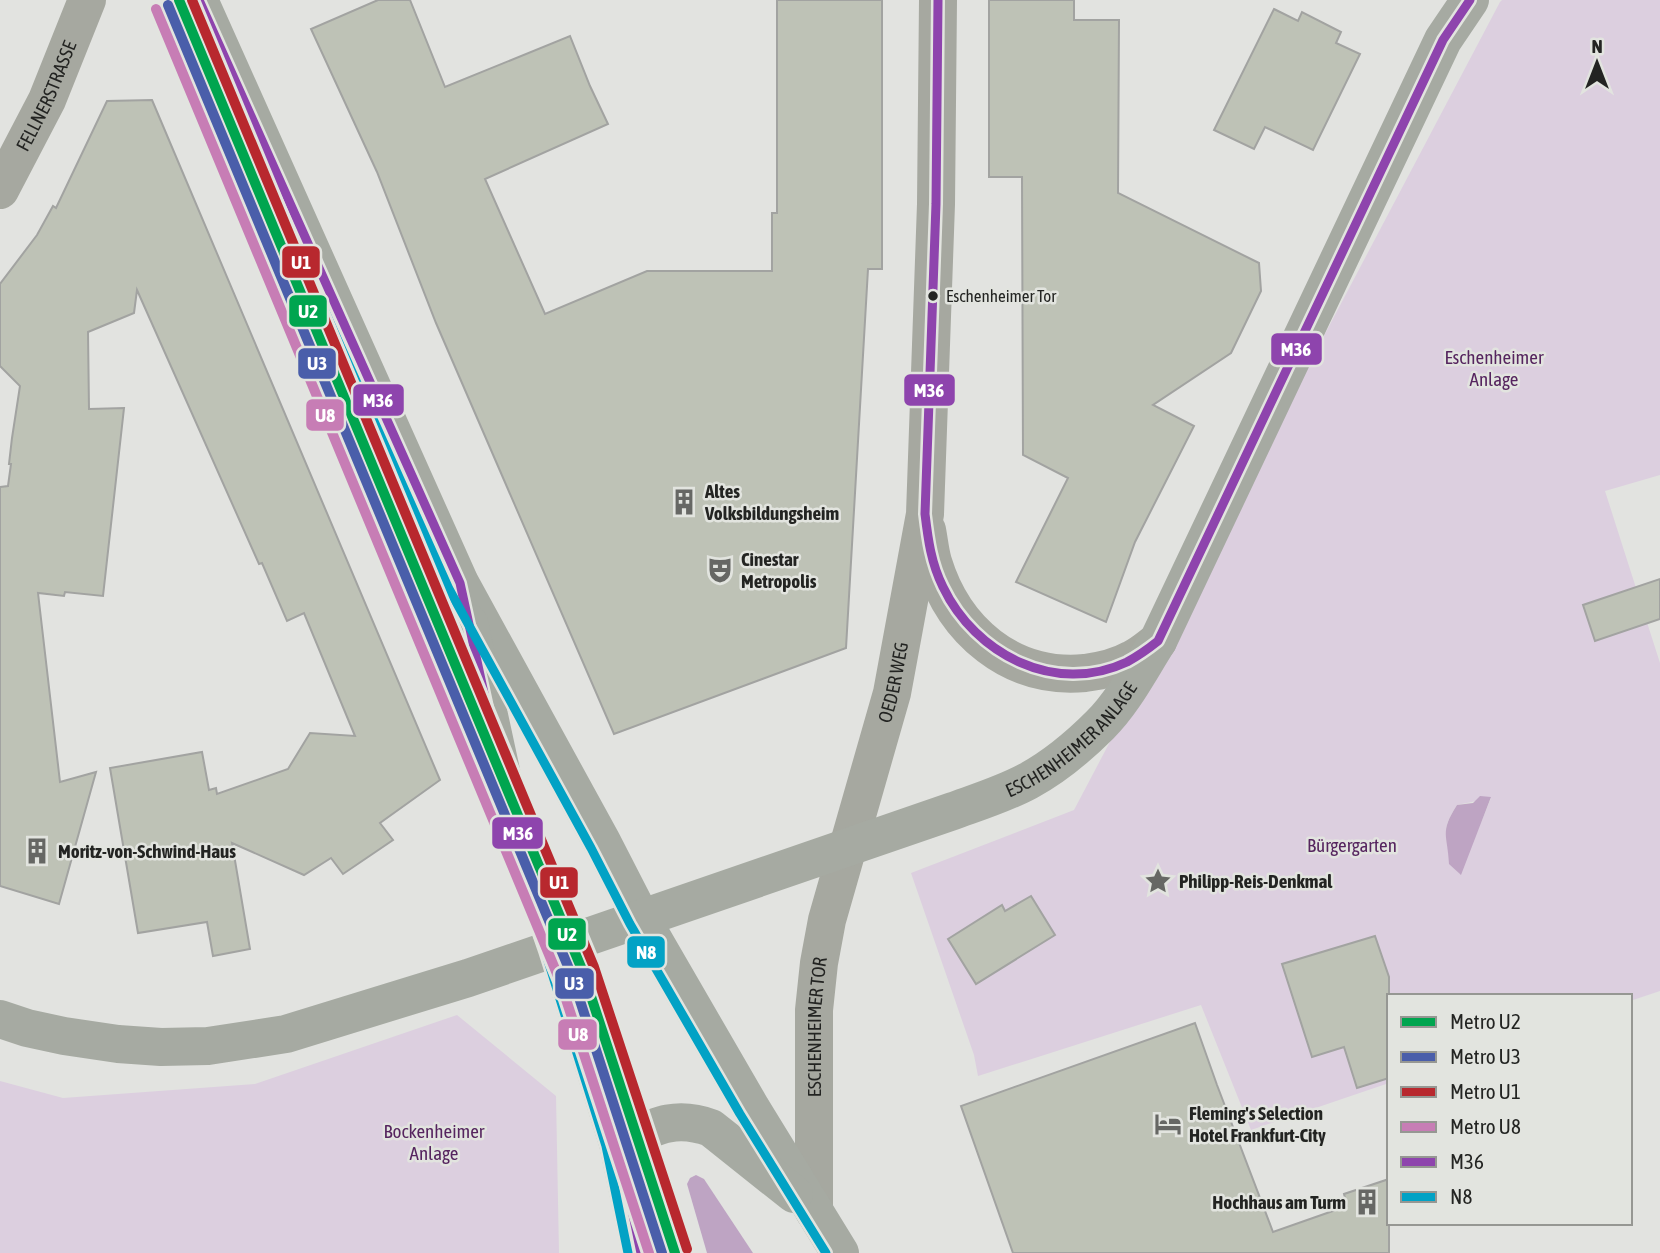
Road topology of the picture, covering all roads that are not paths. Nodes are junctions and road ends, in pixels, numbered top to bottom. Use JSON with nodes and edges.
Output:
{"nodes":[{"id":1,"x":65,"y":0,"type":"edge"},
{"id":2,"x":87,"y":0,"type":"edge"},
{"id":3,"x":199,"y":0,"type":"edge"},
{"id":4,"x":938,"y":0,"type":"edge"},
{"id":5,"x":1470,"y":0,"type":"edge"},
{"id":6,"x":66,"y":54,"type":"junction"},
{"id":7,"x":0,"y":190,"type":"edge"},
{"id":8,"x":925,"y":514,"type":"junction"},
{"id":9,"x":460,"y":583,"type":"junction"},
{"id":10,"x":1158,"y":640,"type":"junction"},
{"id":11,"x":848,"y":848,"type":"junction"},
{"id":12,"x":641,"y":918,"type":"junction"},
{"id":13,"x":557,"y":947,"type":"junction"},
{"id":14,"x":0,"y":1019,"type":"edge"},
{"id":15,"x":618,"y":1143,"type":"junction"},
{"id":16,"x":814,"y":1211,"type":"junction"},
{"id":17,"x":641,"y":1253,"type":"edge"},
{"id":18,"x":840,"y":1253,"type":"edge"}],
"edges":[{"from":1,"to":6,"type":"street"},
{"from":2,"to":6,"type":"street","name":"FELLNERSTRASSE"},
{"from":3,"to":9,"type":"main road"},
{"from":4,"to":8,"type":"street","name":"OEDER WEG"},
{"from":5,"to":10,"type":"main road","name":"ESCHENHEIMER ANLAGE"},
{"from":6,"to":7,"type":"street","name":"FELLNERSTRASSE"},
{"from":8,"to":10,"type":"street","name":"OEDER WEG"},
{"from":8,"to":11,"type":"street","name":"OEDER WEG"},
{"from":9,"to":12,"type":"main road"},
{"from":9,"to":13,"type":"main road"},
{"from":10,"to":11,"type":"main road","name":"ESCHENHEIMER ANLAGE"},
{"from":11,"to":12,"type":"main road","name":"ESCHENHEIMER ANLAGE"},
{"from":11,"to":16,"type":"street","name":"ESCHENHEIMER TOR"},
{"from":12,"to":13,"type":"main road"},
{"from":12,"to":16,"type":"main road"},
{"from":13,"to":14,"type":"main road"},
{"from":13,"to":15,"type":"main road"},
{"from":15,"to":16,"type":"main road"},
{"from":15,"to":17,"type":"main road"},
{"from":16,"to":18,"type":"main road"}]}
